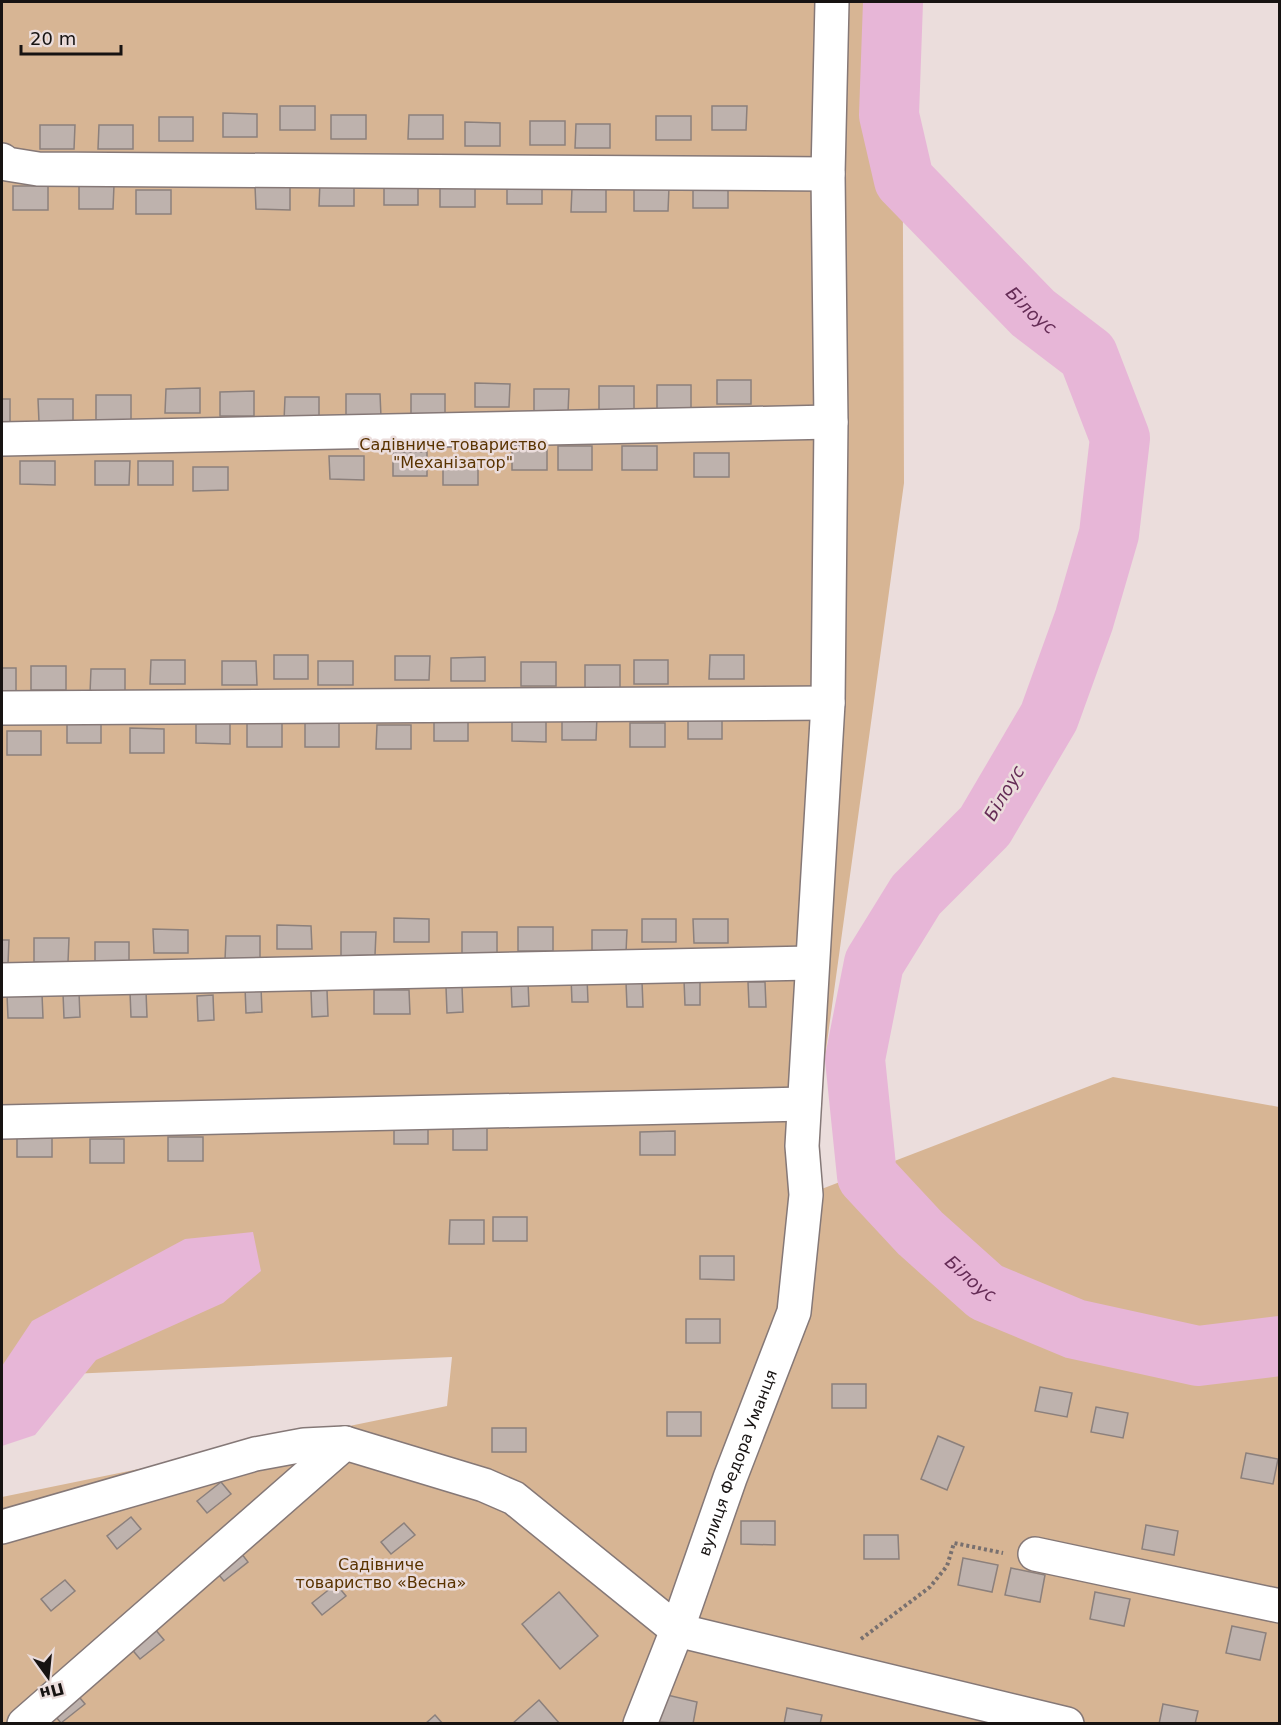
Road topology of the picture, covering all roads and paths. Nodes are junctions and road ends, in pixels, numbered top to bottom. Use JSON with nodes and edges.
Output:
{"nodes":[{"id":1,"x":832,"y":2,"type":"edge"},
{"id":2,"x":2,"y":160,"type":"edge"},
{"id":3,"x":828,"y":174,"type":"junction"},
{"id":4,"x":831,"y":422,"type":"junction"},
{"id":5,"x":2,"y":439,"type":"edge"},
{"id":6,"x":828,"y":703,"type":"junction"},
{"id":7,"x":2,"y":708,"type":"edge"},
{"id":8,"x":811,"y":963,"type":"junction"},
{"id":9,"x":2,"y":980,"type":"edge"},
{"id":10,"x":804,"y":1104,"type":"junction"},
{"id":11,"x":2,"y":1122,"type":"edge"},
{"id":12,"x":345,"y":1443,"type":"junction"},
{"id":13,"x":2,"y":1527,"type":"edge"},
{"id":14,"x":1035,"y":1554,"type":"joint"},
{"id":15,"x":1280,"y":1606,"type":"edge"},
{"id":16,"x":677,"y":1630,"type":"junction"},
{"id":17,"x":832,"y":1667,"type":"junction"},
{"id":18,"x":24,"y":1724,"type":"edge"},
{"id":19,"x":640,"y":1724,"type":"edge"},
{"id":20,"x":1067,"y":1724,"type":"edge"}],
"edges":[{"from":1,"to":3,"type":"street","name":"вулиця Федора Уманця"},
{"from":2,"to":3,"type":"street"},
{"from":3,"to":4,"type":"street","name":"вулиця Федора Уманця"},
{"from":4,"to":5,"type":"street"},
{"from":4,"to":6,"type":"street","name":"вулиця Федора Уманця"},
{"from":6,"to":7,"type":"street"},
{"from":6,"to":8,"type":"street","name":"вулиця Федора Уманця"},
{"from":8,"to":9,"type":"street"},
{"from":8,"to":10,"type":"street","name":"вулиця Федора Уманця"},
{"from":10,"to":11,"type":"street"},
{"from":10,"to":16,"type":"street","name":"вулиця Федора Уманця"},
{"from":12,"to":13,"type":"street"},
{"from":12,"to":16,"type":"street"},
{"from":12,"to":18,"type":"street"},
{"from":14,"to":15,"type":"street"},
{"from":14,"to":17,"type":"path"},
{"from":16,"to":17,"type":"street"},
{"from":16,"to":19,"type":"street","name":"вулиця Федора Уманця"},
{"from":17,"to":20,"type":"street"}]}
